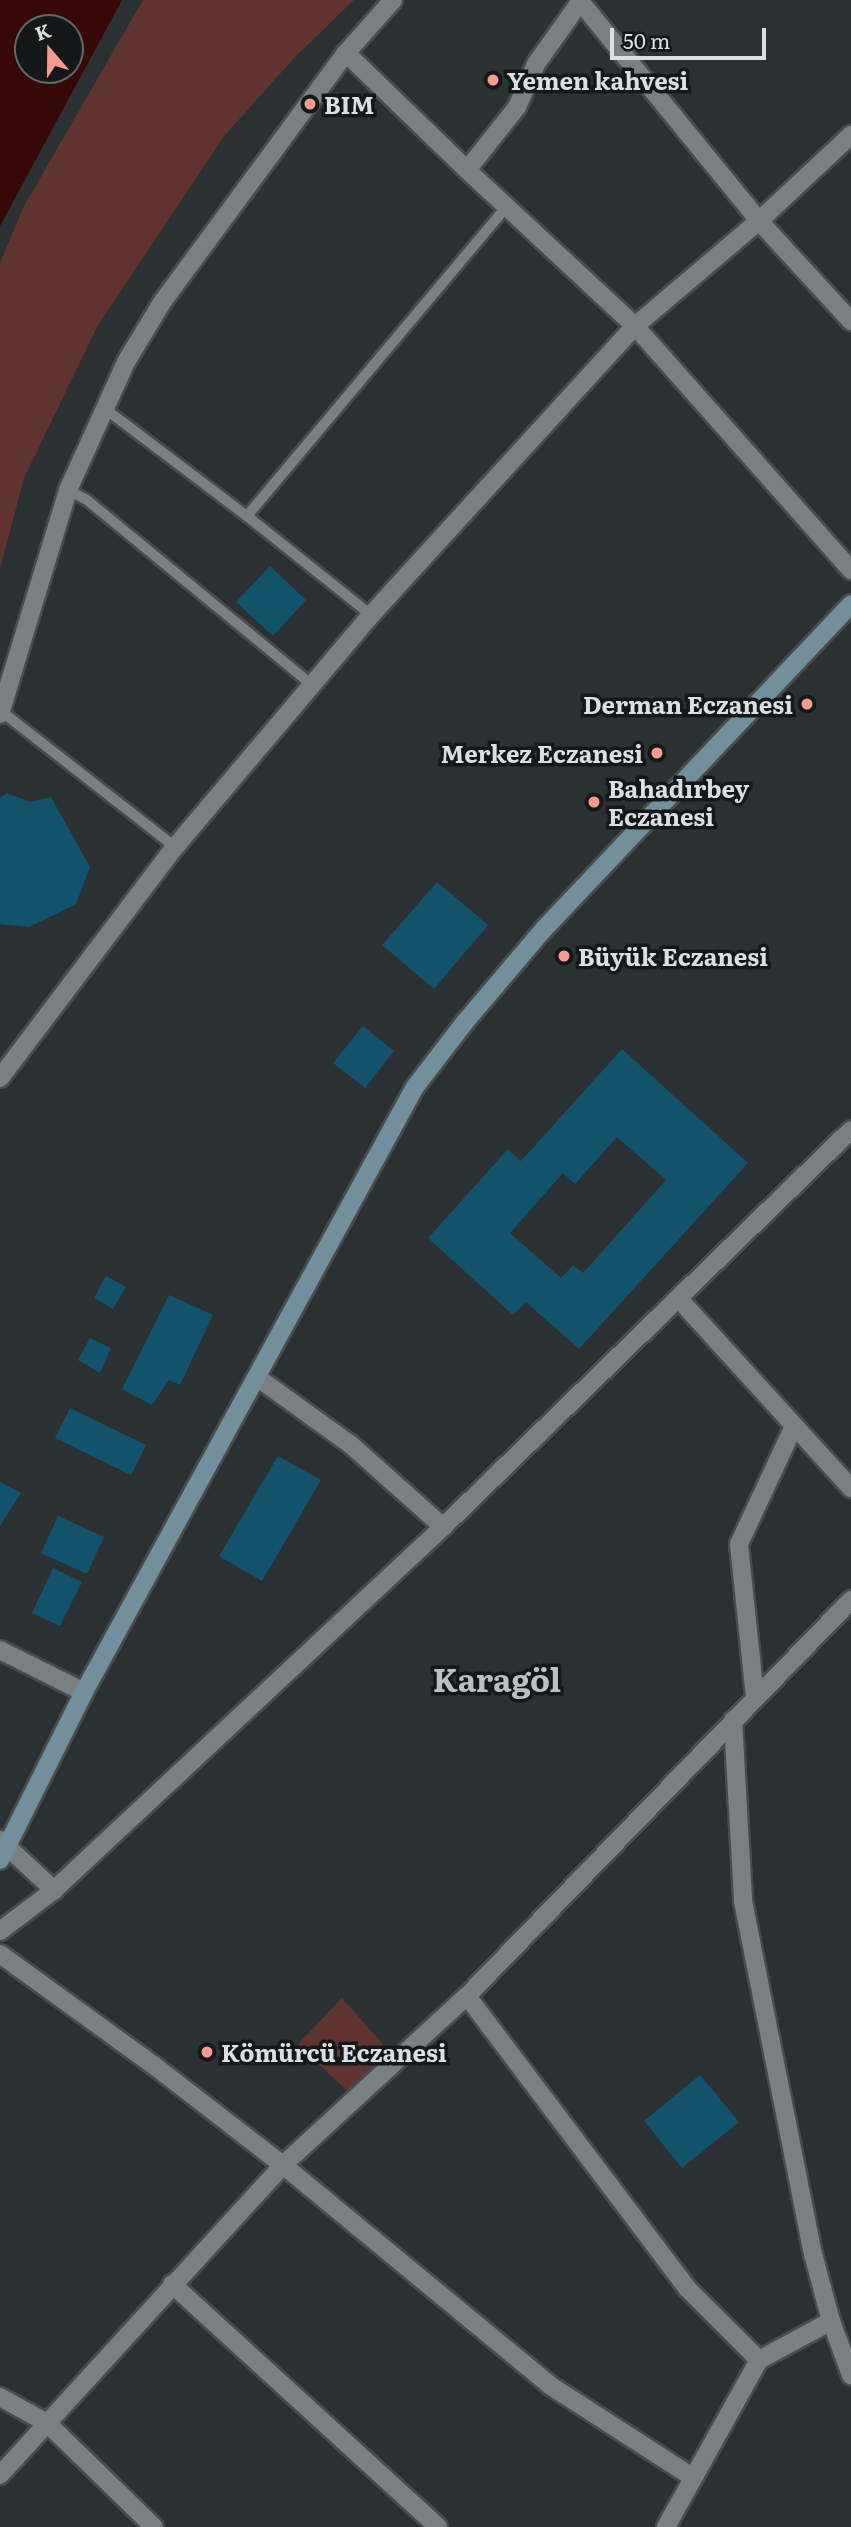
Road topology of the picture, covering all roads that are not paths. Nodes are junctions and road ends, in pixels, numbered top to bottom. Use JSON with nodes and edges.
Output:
{"nodes":[{"id":1,"x":393,"y":0,"type":"edge"},
{"id":2,"x":580,"y":1,"type":"edge"},
{"id":3,"x":346,"y":53,"type":"junction"},
{"id":4,"x":851,"y":135,"type":"edge"},
{"id":5,"x":467,"y":170,"type":"junction"},
{"id":6,"x":506,"y":207,"type":"junction"},
{"id":7,"x":759,"y":221,"type":"junction"},
{"id":8,"x":851,"y":321,"type":"edge"},
{"id":9,"x":635,"y":327,"type":"junction"},
{"id":10,"x":103,"y":408,"type":"junction"},
{"id":11,"x":68,"y":490,"type":"junction"},
{"id":12,"x":247,"y":516,"type":"junction"},
{"id":13,"x":851,"y":570,"type":"edge"},
{"id":14,"x":851,"y":604,"type":"edge"},
{"id":15,"x":371,"y":615,"type":"junction"},
{"id":16,"x":311,"y":684,"type":"junction"},
{"id":17,"x":1,"y":713,"type":"edge"},
{"id":18,"x":175,"y":847,"type":"junction"},
{"id":19,"x":0,"y":1078,"type":"edge"},
{"id":20,"x":851,"y":1130,"type":"edge"},
{"id":21,"x":679,"y":1299,"type":"junction"},
{"id":22,"x":258,"y":1378,"type":"junction"},
{"id":23,"x":794,"y":1426,"type":"junction"},
{"id":24,"x":851,"y":1488,"type":"edge"},
{"id":25,"x":443,"y":1527,"type":"junction"},
{"id":26,"x":851,"y":1600,"type":"edge"},
{"id":27,"x":0,"y":1650,"type":"edge"},
{"id":28,"x":83,"y":1692,"type":"junction"},
{"id":29,"x":755,"y":1697,"type":"junction"},
{"id":30,"x":733,"y":1720,"type":"junction"},
{"id":31,"x":3,"y":1849,"type":"edge"},
{"id":32,"x":54,"y":1890,"type":"junction"},
{"id":33,"x":0,"y":1931,"type":"edge"},
{"id":34,"x":0,"y":1954,"type":"edge"},
{"id":35,"x":467,"y":1996,"type":"junction"},
{"id":36,"x":283,"y":2165,"type":"junction"},
{"id":37,"x":172,"y":2284,"type":"junction"},
{"id":38,"x":831,"y":2322,"type":"junction"},
{"id":39,"x":759,"y":2360,"type":"junction"},
{"id":40,"x":851,"y":2375,"type":"edge"},
{"id":41,"x":0,"y":2398,"type":"edge"},
{"id":42,"x":47,"y":2423,"type":"junction"},
{"id":43,"x":0,"y":2475,"type":"edge"},
{"id":44,"x":692,"y":2477,"type":"junction"},
{"id":45,"x":154,"y":2527,"type":"edge"},
{"id":46,"x":438,"y":2527,"type":"edge"},
{"id":47,"x":666,"y":2527,"type":"edge"}],
"edges":[{"from":1,"to":3,"type":"street"},
{"from":2,"to":5,"type":"street"},
{"from":2,"to":7,"type":"street"},
{"from":3,"to":5,"type":"street"},
{"from":3,"to":10,"type":"street"},
{"from":4,"to":7,"type":"street"},
{"from":5,"to":6,"type":"street"},
{"from":6,"to":9,"type":"street"},
{"from":6,"to":12,"type":"lane"},
{"from":7,"to":8,"type":"street"},
{"from":7,"to":9,"type":"street"},
{"from":9,"to":13,"type":"street"},
{"from":9,"to":15,"type":"street"},
{"from":10,"to":11,"type":"street"},
{"from":10,"to":12,"type":"lane"},
{"from":11,"to":16,"type":"lane"},
{"from":11,"to":17,"type":"street"},
{"from":12,"to":15,"type":"lane"},
{"from":14,"to":22,"type":"main road"},
{"from":15,"to":16,"type":"street"},
{"from":16,"to":18,"type":"street"},
{"from":17,"to":18,"type":"lane"},
{"from":18,"to":19,"type":"street"},
{"from":20,"to":21,"type":"street"},
{"from":21,"to":23,"type":"street"},
{"from":21,"to":25,"type":"street"},
{"from":22,"to":25,"type":"street"},
{"from":22,"to":28,"type":"main road"},
{"from":23,"to":24,"type":"street"},
{"from":23,"to":29,"type":"street"},
{"from":25,"to":32,"type":"street"},
{"from":26,"to":29,"type":"street"},
{"from":27,"to":28,"type":"street"},
{"from":28,"to":31,"type":"main road"},
{"from":29,"to":30,"type":"street"},
{"from":30,"to":35,"type":"street"},
{"from":30,"to":38,"type":"street"},
{"from":31,"to":32,"type":"street"},
{"from":32,"to":33,"type":"street"},
{"from":34,"to":36,"type":"street"},
{"from":35,"to":36,"type":"street"},
{"from":35,"to":39,"type":"street"},
{"from":36,"to":37,"type":"street"},
{"from":36,"to":44,"type":"street"},
{"from":37,"to":42,"type":"street"},
{"from":37,"to":46,"type":"street"},
{"from":38,"to":39,"type":"street"},
{"from":38,"to":40,"type":"street"},
{"from":39,"to":44,"type":"street"},
{"from":41,"to":42,"type":"street"},
{"from":42,"to":43,"type":"street"},
{"from":42,"to":45,"type":"street"},
{"from":44,"to":47,"type":"street"}]}
